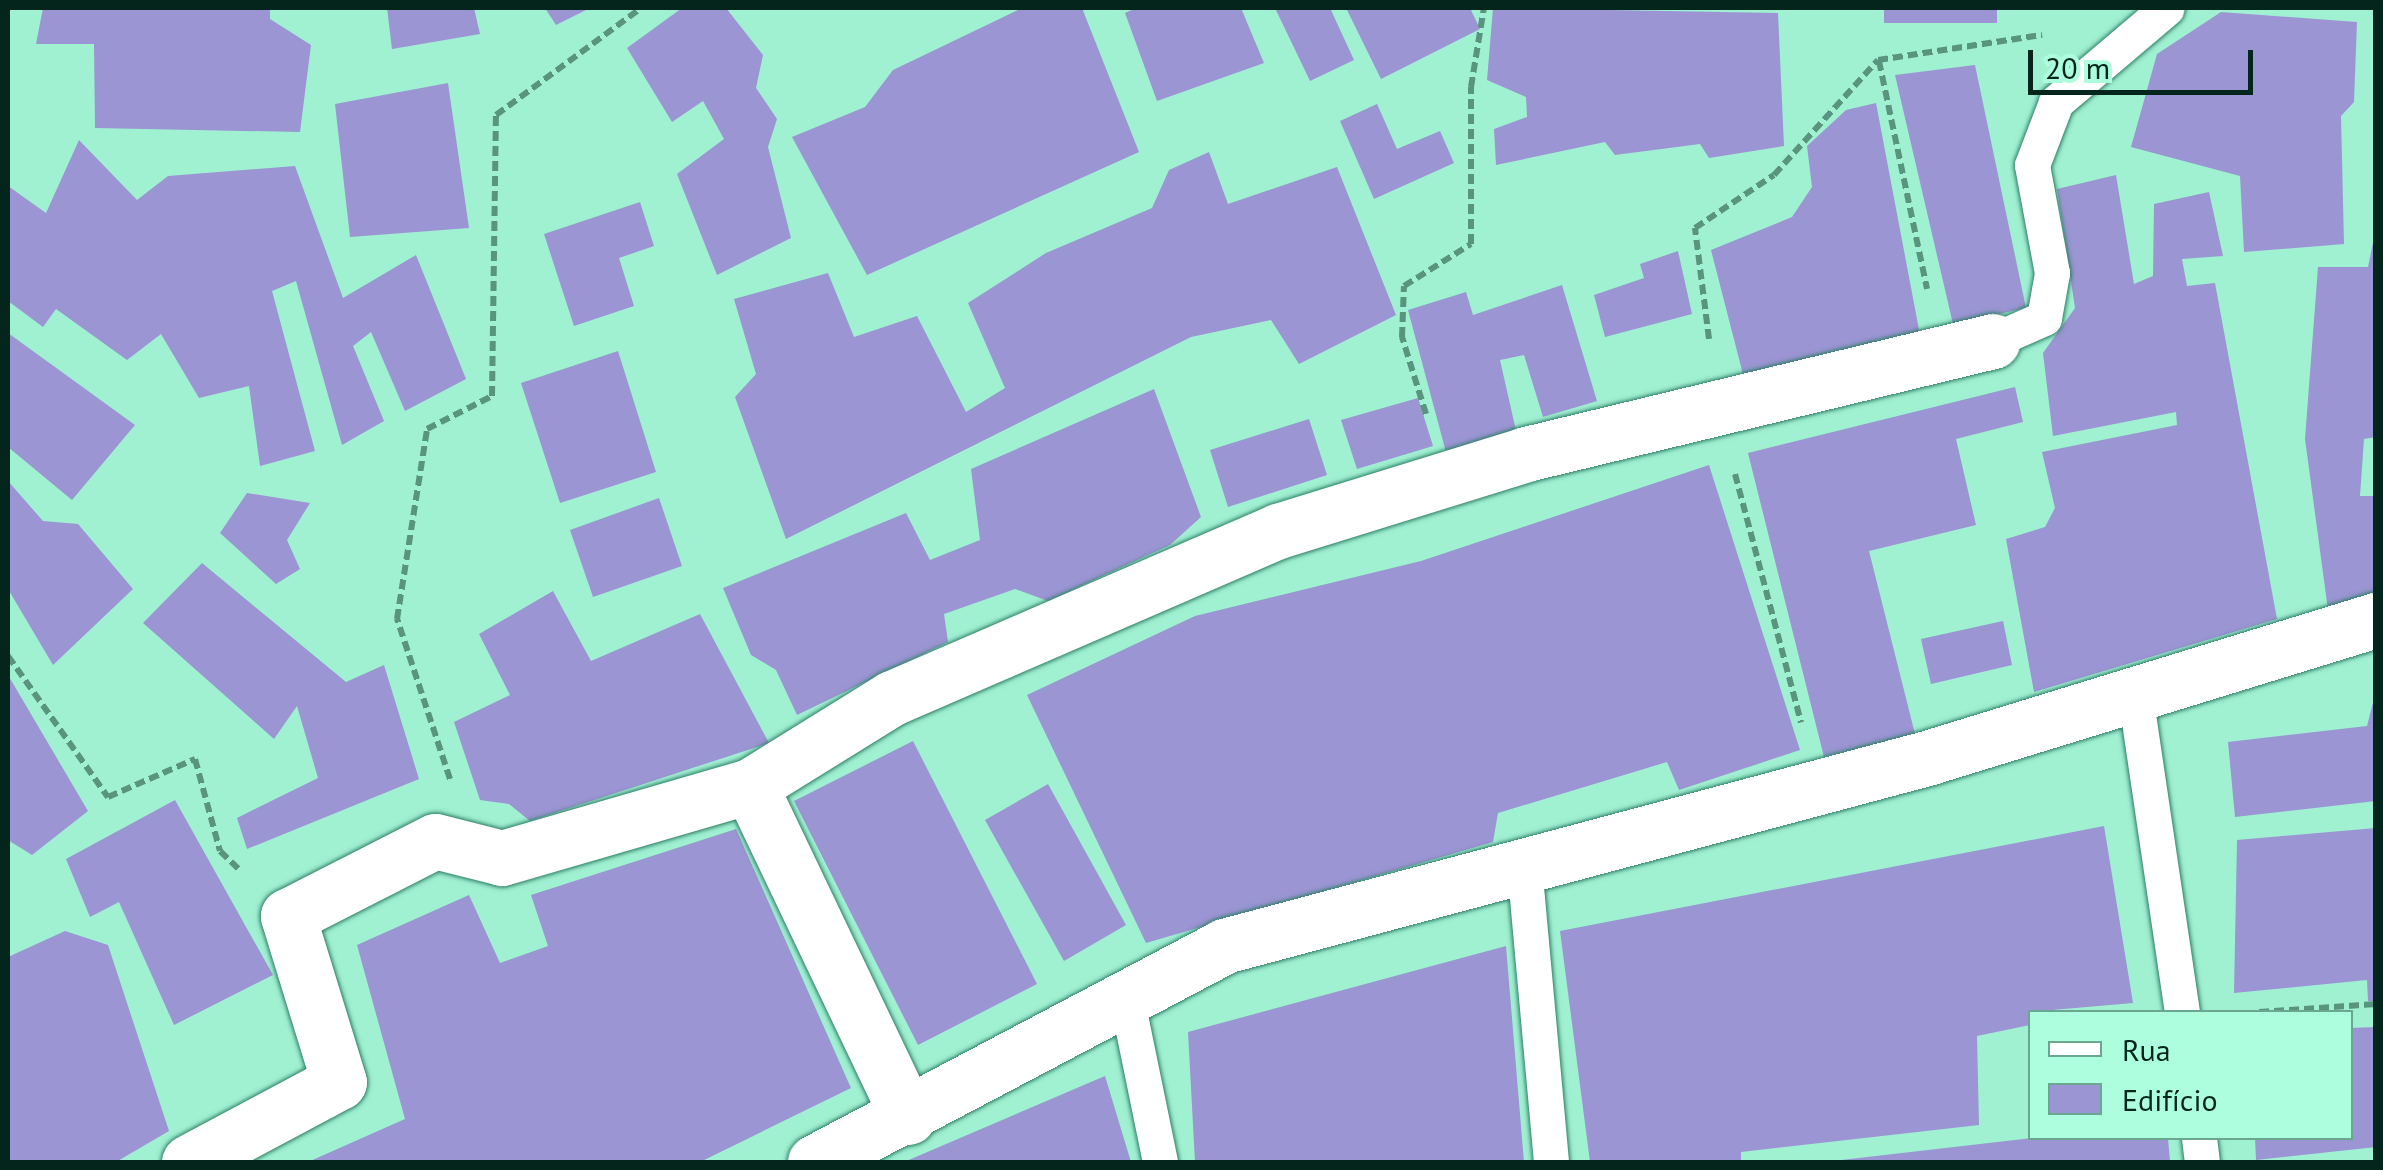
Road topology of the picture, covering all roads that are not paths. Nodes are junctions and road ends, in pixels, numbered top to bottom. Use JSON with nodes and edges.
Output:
{"nodes":[{"id":1,"x":2167,"y":8,"type":"edge"},
{"id":2,"x":1966,"y":347,"type":"joint"},
{"id":3,"x":2376,"y":620,"type":"edge"},
{"id":4,"x":2135,"y":694,"type":"junction"},
{"id":5,"x":750,"y":786,"type":"junction"},
{"id":6,"x":1524,"y":865,"type":"junction"},
{"id":7,"x":1126,"y":996,"type":"junction"},
{"id":8,"x":2182,"y":1010,"type":"edge"},
{"id":9,"x":908,"y":1116,"type":"junction"},
{"id":10,"x":189,"y":1162,"type":"edge"},
{"id":11,"x":816,"y":1162,"type":"edge"},
{"id":12,"x":1160,"y":1162,"type":"edge"},
{"id":13,"x":1551,"y":1162,"type":"edge"}],
"edges":[{"from":1,"to":2,"type":"lane"},
{"from":2,"to":5,"type":"street"},
{"from":3,"to":4,"type":"street"},
{"from":4,"to":6,"type":"street"},
{"from":4,"to":8,"type":"lane"},
{"from":5,"to":9,"type":"street"},
{"from":5,"to":10,"type":"street"},
{"from":6,"to":7,"type":"street"},
{"from":6,"to":13,"type":"lane"},
{"from":7,"to":9,"type":"street"},
{"from":7,"to":12,"type":"lane"},
{"from":9,"to":11,"type":"street"}]}
